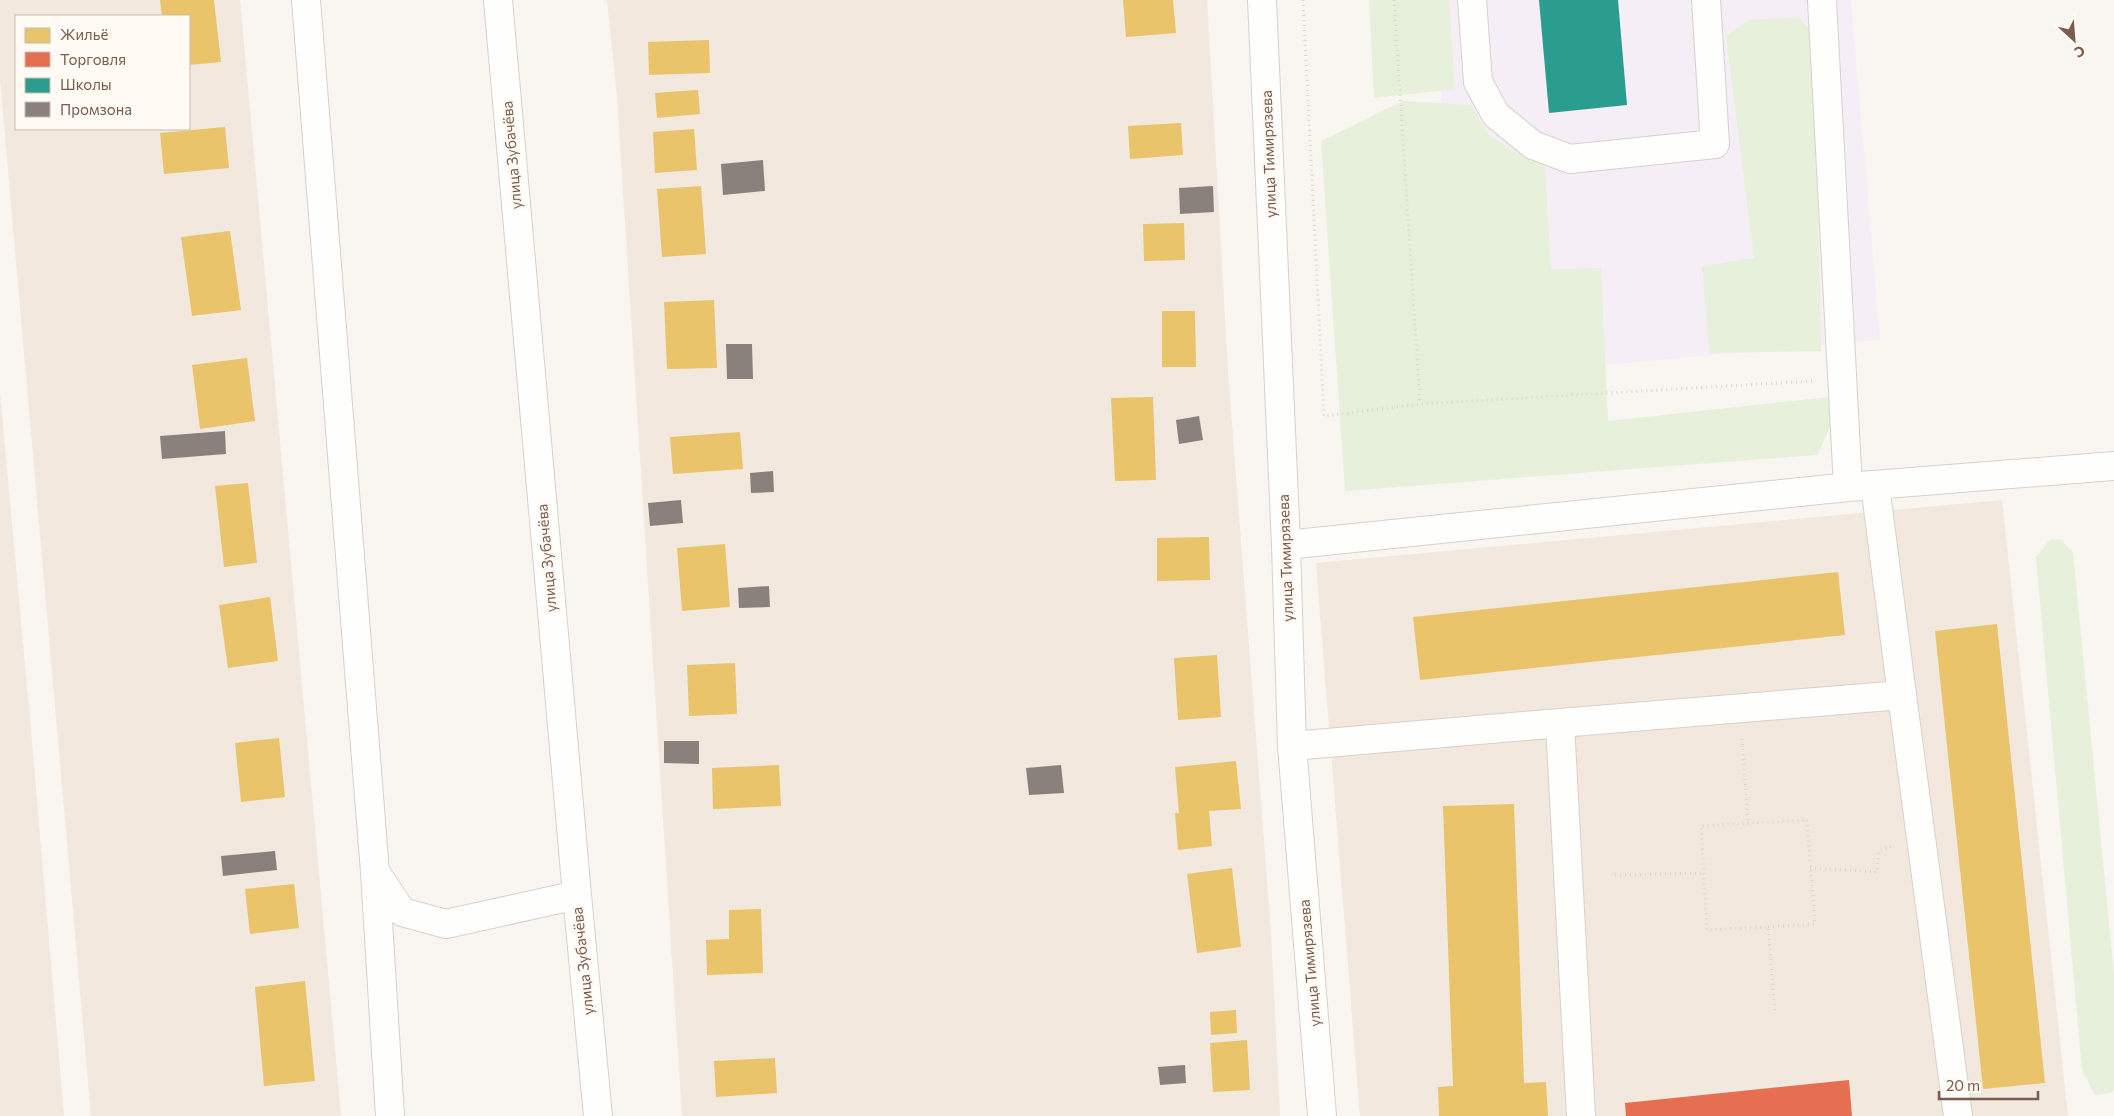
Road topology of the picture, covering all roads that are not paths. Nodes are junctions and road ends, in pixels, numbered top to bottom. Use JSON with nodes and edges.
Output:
{"nodes":[{"id":1,"x":306,"y":0,"type":"edge"},
{"id":2,"x":498,"y":0,"type":"edge"},
{"id":3,"x":1262,"y":0,"type":"edge"},
{"id":4,"x":1472,"y":0,"type":"edge"},
{"id":5,"x":1706,"y":0,"type":"edge"},
{"id":6,"x":1822,"y":0,"type":"edge"},
{"id":7,"x":2114,"y":466,"type":"edge"},
{"id":8,"x":1875,"y":485,"type":"junction"},
{"id":9,"x":1848,"y":487,"type":"junction"},
{"id":10,"x":1286,"y":545,"type":"junction"},
{"id":11,"x":1902,"y":695,"type":"junction"},
{"id":12,"x":1560,"y":723,"type":"junction"},
{"id":13,"x":1292,"y":746,"type":"junction"},
{"id":14,"x":375,"y":872,"type":"junction"},
{"id":15,"x":577,"y":895,"type":"junction"},
{"id":16,"x":390,"y":1116,"type":"edge"},
{"id":17,"x":598,"y":1116,"type":"edge"},
{"id":18,"x":1322,"y":1116,"type":"edge"},
{"id":19,"x":1581,"y":1116,"type":"edge"},
{"id":20,"x":1958,"y":1116,"type":"edge"}],
"edges":[{"from":1,"to":14,"type":"street"},
{"from":2,"to":15,"type":"street","name":"улица Зубачёва"},
{"from":3,"to":10,"type":"street","name":"улица Тимирязева"},
{"from":4,"to":5,"type":"street"},
{"from":6,"to":9,"type":"street"},
{"from":7,"to":8,"type":"street"},
{"from":8,"to":9,"type":"street"},
{"from":8,"to":11,"type":"street"},
{"from":9,"to":10,"type":"street"},
{"from":10,"to":13,"type":"street","name":"улица Тимирязева"},
{"from":11,"to":12,"type":"street"},
{"from":11,"to":20,"type":"street"},
{"from":12,"to":13,"type":"street"},
{"from":12,"to":19,"type":"street"},
{"from":13,"to":18,"type":"street","name":"улица Тимирязева"},
{"from":14,"to":15,"type":"street"},
{"from":14,"to":16,"type":"street"},
{"from":15,"to":17,"type":"street","name":"улица Зубачёва"}]}
